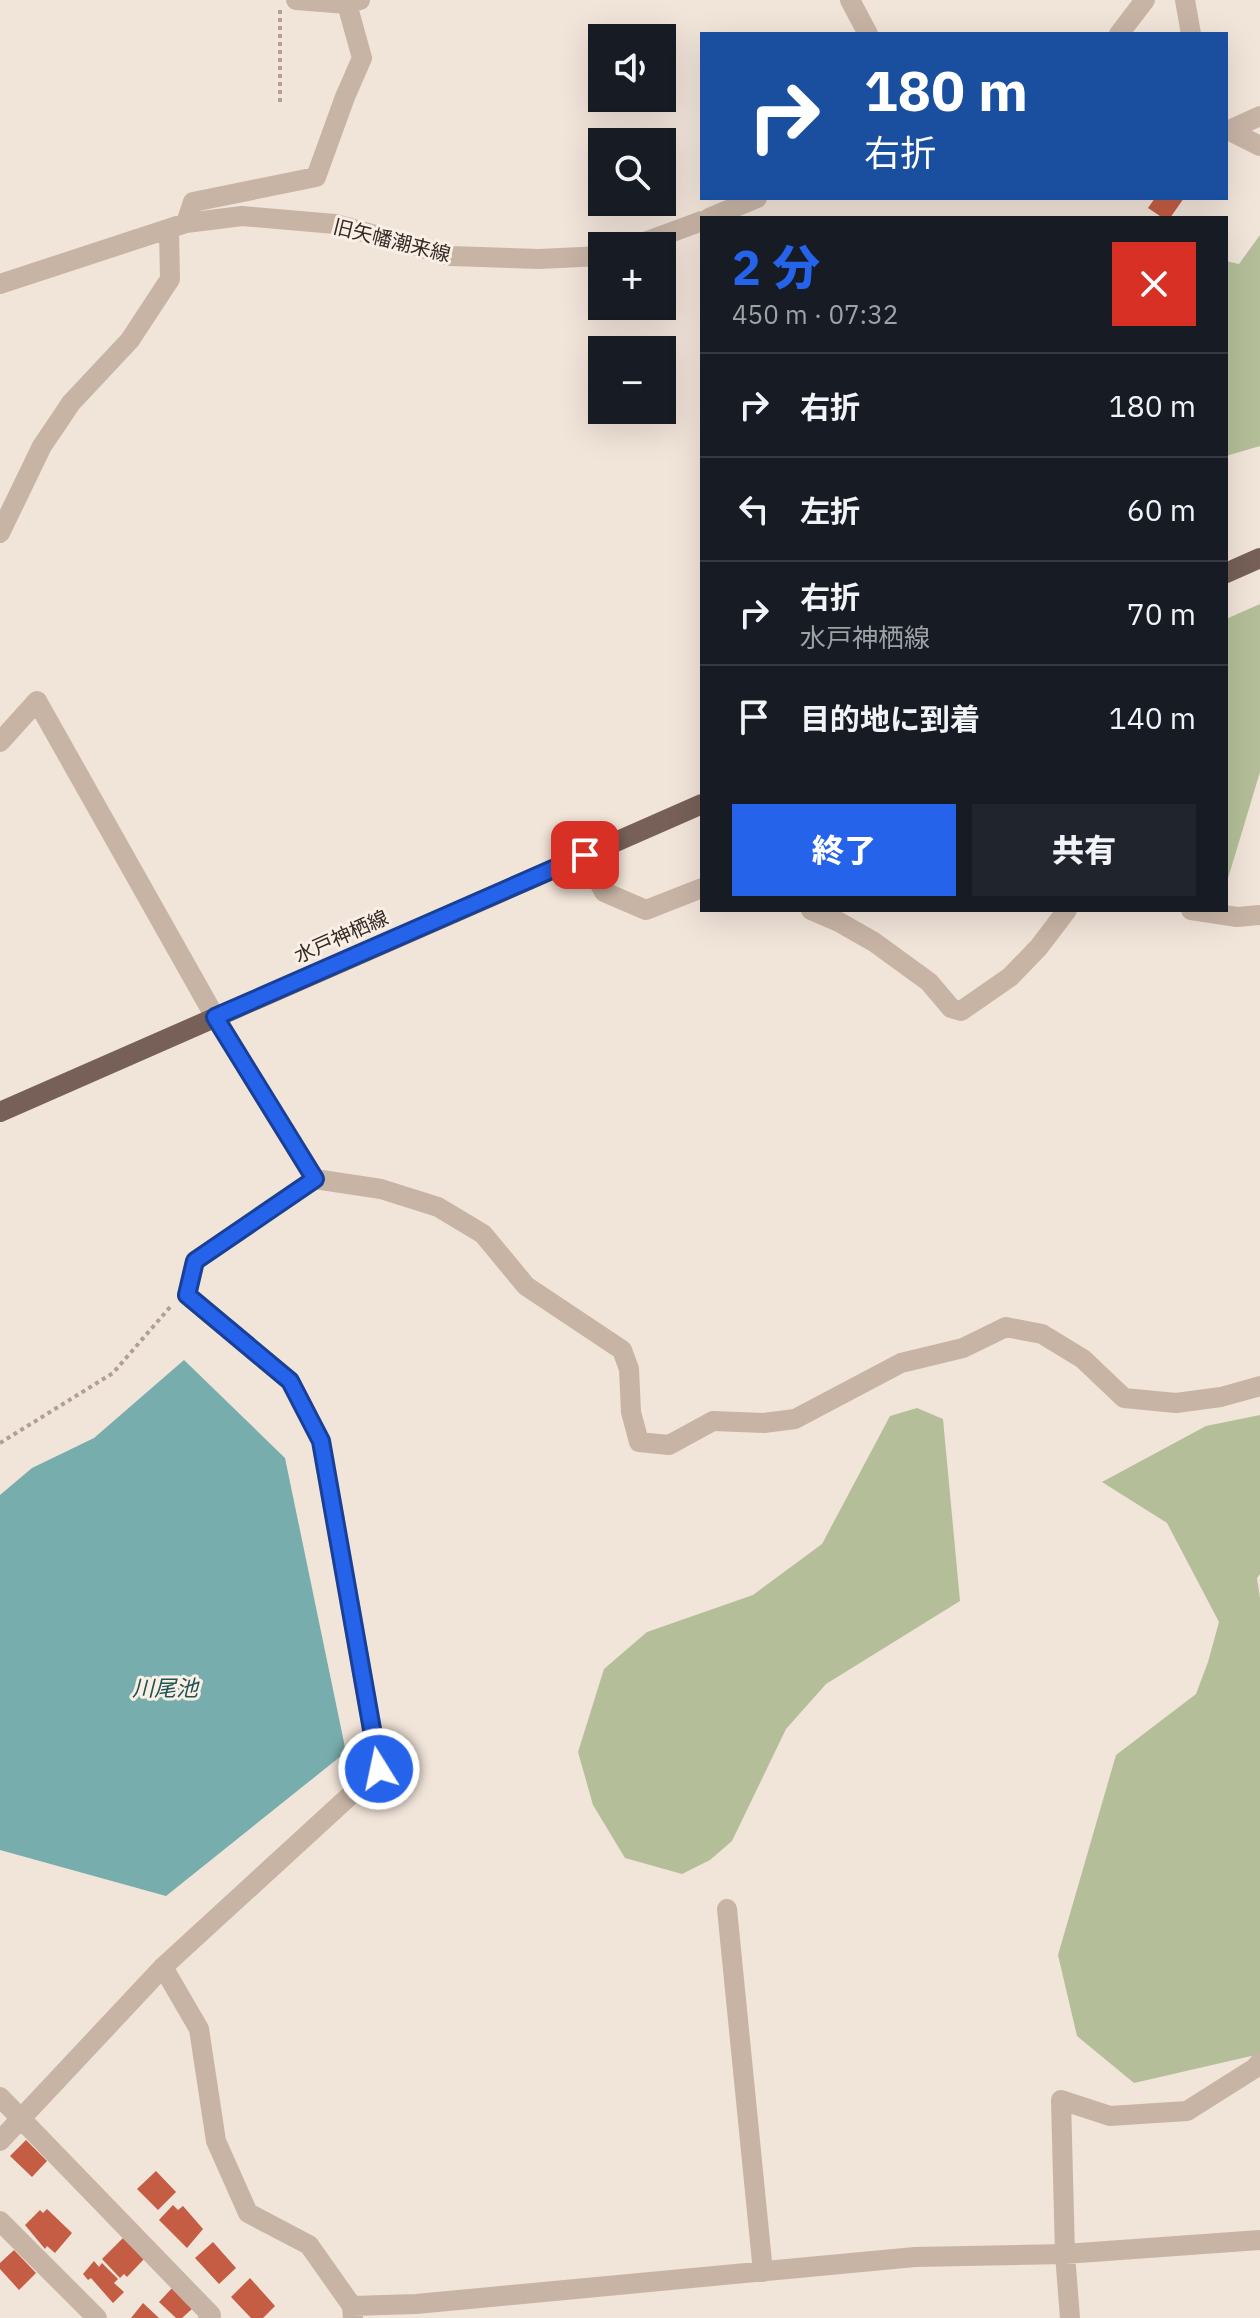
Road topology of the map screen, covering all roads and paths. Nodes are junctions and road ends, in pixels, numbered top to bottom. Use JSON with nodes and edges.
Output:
{"nodes":[{"id":1,"x":280,"y":0,"type":"edge"},
{"id":2,"x":296,"y":0,"type":"edge"},
{"id":3,"x":850,"y":0,"type":"edge"},
{"id":4,"x":1145,"y":0,"type":"edge"},
{"id":5,"x":1185,"y":0,"type":"edge"},
{"id":6,"x":353,"y":2,"type":"edge"},
{"id":7,"x":867,"y":32,"type":"edge"},
{"id":8,"x":1121,"y":32,"type":"edge"},
{"id":9,"x":1191,"y":32,"type":"edge"},
{"id":10,"x":280,"y":102,"type":"dead end"},
{"id":11,"x":1260,"y":116,"type":"edge"},
{"id":12,"x":1228,"y":129,"type":"edge"},
{"id":13,"x":1228,"y":130,"type":"edge"},
{"id":14,"x":1260,"y":146,"type":"edge"},
{"id":15,"x":752,"y":200,"type":"edge"},
{"id":16,"x":714,"y":216,"type":"edge"},
{"id":17,"x":700,"y":222,"type":"edge"},
{"id":18,"x":177,"y":226,"type":"junction"},
{"id":19,"x":672,"y":232,"type":"edge"},
{"id":20,"x":588,"y":257,"type":"edge"},
{"id":21,"x":0,"y":284,"type":"edge"},
{"id":22,"x":0,"y":533,"type":"edge"},
{"id":23,"x":1260,"y":558,"type":"edge"},
{"id":24,"x":1228,"y":572,"type":"edge"},
{"id":25,"x":0,"y":742,"type":"edge"},
{"id":26,"x":700,"y":805,"type":"edge"},
{"id":27,"x":585,"y":855,"type":"junction"},
{"id":28,"x":700,"y":889,"type":"edge"},
{"id":29,"x":816,"y":912,"type":"edge"},
{"id":30,"x":1065,"y":912,"type":"edge"},
{"id":31,"x":1204,"y":912,"type":"edge"},
{"id":32,"x":1260,"y":915,"type":"edge"},
{"id":33,"x":215,"y":1017,"type":"junction"},
{"id":34,"x":0,"y":1112,"type":"edge"},
{"id":35,"x":315,"y":1179,"type":"junction"},
{"id":36,"x":187,"y":1295,"type":"junction"},
{"id":37,"x":1260,"y":1386,"type":"edge"},
{"id":38,"x":0,"y":1443,"type":"edge"},
{"id":39,"x":727,"y":1909,"type":"dead end"},
{"id":40,"x":163,"y":1967,"type":"junction"},
{"id":41,"x":1260,"y":2062,"type":"edge"},
{"id":42,"x":0,"y":2097,"type":"edge"},
{"id":43,"x":21,"y":2118,"type":"junction"},
{"id":44,"x":0,"y":2141,"type":"edge"},
{"id":45,"x":0,"y":2221,"type":"edge"},
{"id":46,"x":1260,"y":2240,"type":"edge"},
{"id":47,"x":1065,"y":2254,"type":"junction"},
{"id":48,"x":763,"y":2272,"type":"junction"},
{"id":49,"x":352,"y":2312,"type":"edge"},
{"id":50,"x":97,"y":2318,"type":"edge"},
{"id":51,"x":208,"y":2318,"type":"edge"},
{"id":52,"x":1070,"y":2318,"type":"edge"}],
"edges":[{"from":1,"to":10,"type":"path"},
{"from":2,"to":6,"type":"street"},
{"from":3,"to":7,"type":"street"},
{"from":4,"to":8,"type":"street"},
{"from":5,"to":9,"type":"street"},
{"from":6,"to":18,"type":"street"},
{"from":11,"to":12,"type":"street"},
{"from":13,"to":14,"type":"street"},
{"from":15,"to":16,"type":"street"},
{"from":17,"to":19,"type":"street"},
{"from":18,"to":20,"type":"street","name":"旧矢幡潮来線"},
{"from":18,"to":21,"type":"street","name":"旧矢幡潮来線"},
{"from":18,"to":22,"type":"street"},
{"from":23,"to":24,"type":"main road"},
{"from":25,"to":33,"type":"street"},
{"from":26,"to":27,"type":"main road","name":"水戸神栖線"},
{"from":27,"to":28,"type":"street"},
{"from":27,"to":33,"type":"main road","name":"水戸神栖線"},
{"from":29,"to":30,"type":"street"},
{"from":31,"to":32,"type":"street"},
{"from":33,"to":34,"type":"main road","name":"水戸神栖線"},
{"from":33,"to":35,"type":"street"},
{"from":35,"to":36,"type":"street"},
{"from":35,"to":37,"type":"street"},
{"from":36,"to":38,"type":"path"},
{"from":36,"to":40,"type":"street"},
{"from":39,"to":48,"type":"street"},
{"from":40,"to":43,"type":"street"},
{"from":40,"to":49,"type":"street"},
{"from":41,"to":47,"type":"street"},
{"from":42,"to":43,"type":"street"},
{"from":43,"to":44,"type":"street"},
{"from":43,"to":51,"type":"street"},
{"from":45,"to":50,"type":"street"},
{"from":46,"to":47,"type":"street"},
{"from":47,"to":48,"type":"street"},
{"from":47,"to":52,"type":"street"},
{"from":48,"to":49,"type":"street"}]}
